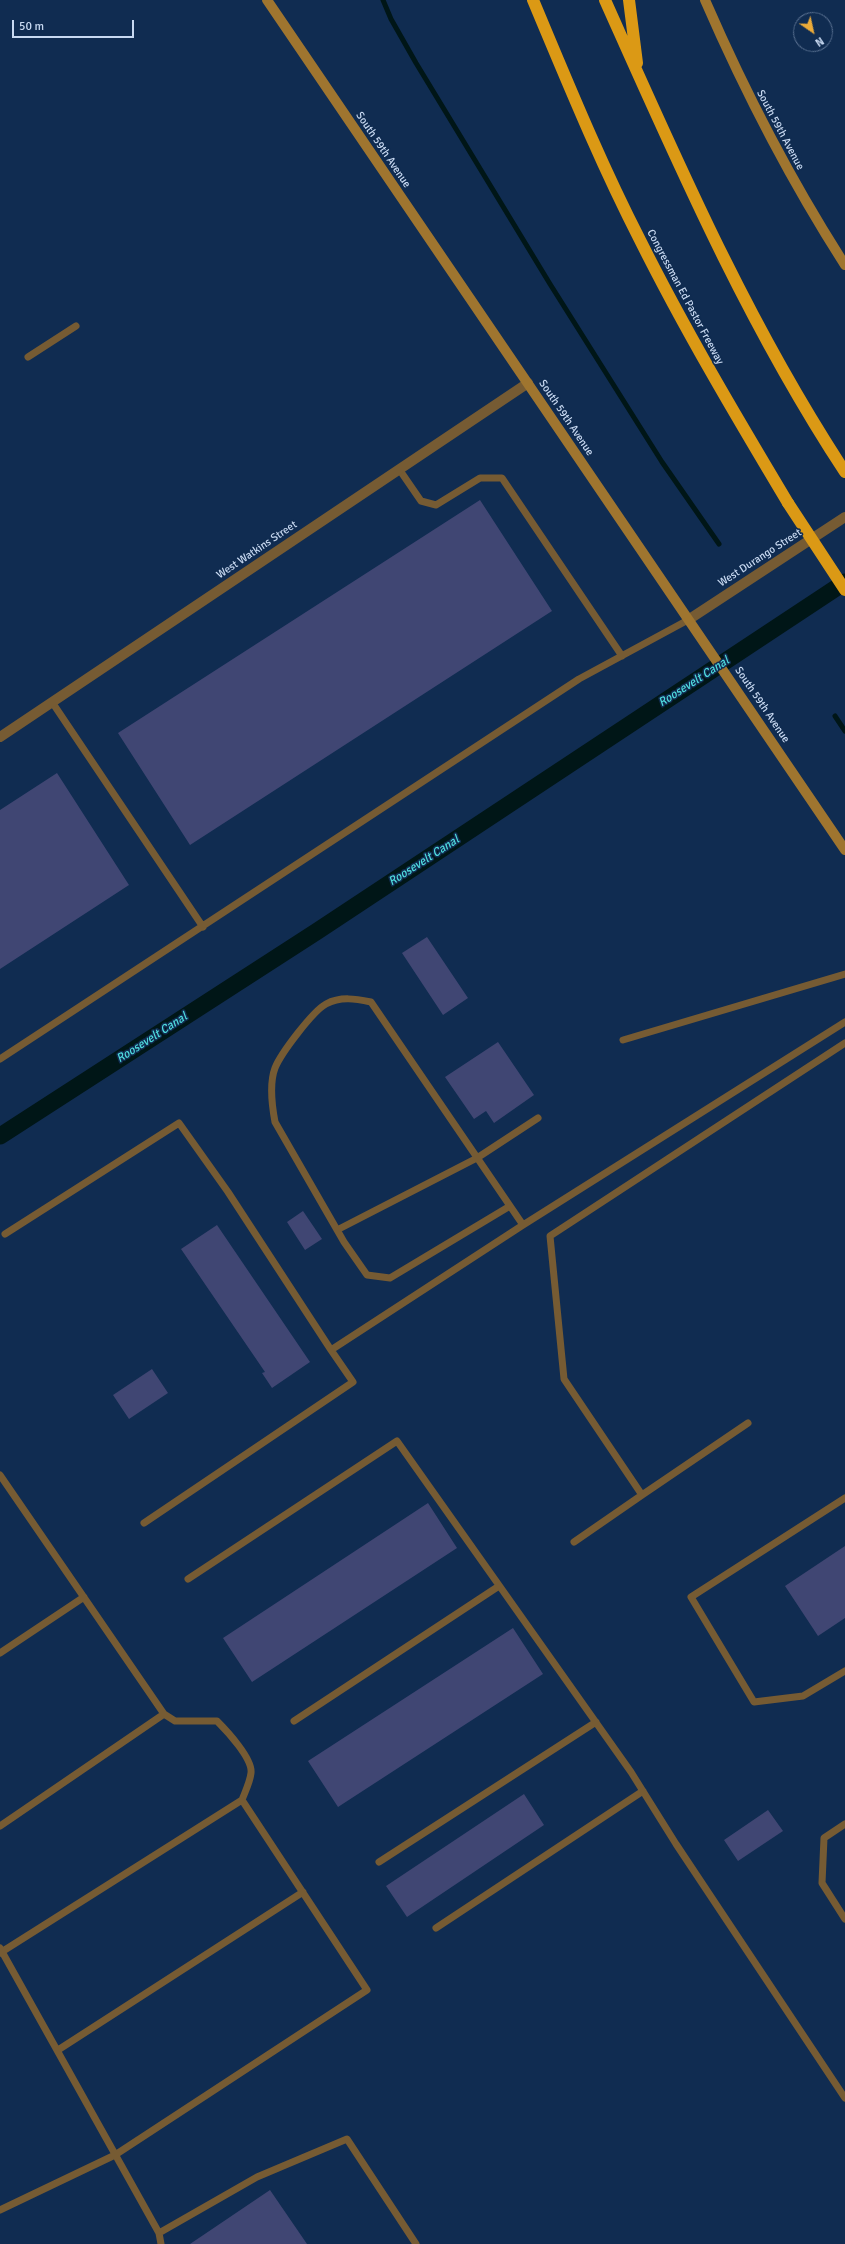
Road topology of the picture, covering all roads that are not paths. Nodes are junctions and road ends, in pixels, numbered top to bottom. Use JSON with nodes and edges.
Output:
{"nodes":[{"id":1,"x":266,"y":0,"type":"edge"},
{"id":2,"x":533,"y":0,"type":"edge"},
{"id":3,"x":605,"y":0,"type":"edge"},
{"id":4,"x":629,"y":0,"type":"edge"},
{"id":5,"x":705,"y":0,"type":"edge"},
{"id":6,"x":639,"y":76,"type":"junction"},
{"id":7,"x":845,"y":265,"type":"edge"},
{"id":8,"x":76,"y":326,"type":"dead end"},
{"id":9,"x":28,"y":357,"type":"dead end"},
{"id":10,"x":528,"y":383,"type":"junction"},
{"id":11,"x":399,"y":469,"type":"junction"},
{"id":12,"x":844,"y":470,"type":"edge"},
{"id":13,"x":845,"y":517,"type":"edge"},
{"id":14,"x":845,"y":590,"type":"edge"},
{"id":15,"x":688,"y":620,"type":"junction"},
{"id":16,"x":622,"y":656,"type":"junction"},
{"id":17,"x":52,"y":702,"type":"junction"},
{"id":18,"x":0,"y":736,"type":"edge"},
{"id":19,"x":845,"y":850,"type":"edge"},
{"id":20,"x":202,"y":926,"type":"junction"},
{"id":21,"x":845,"y":974,"type":"edge"},
{"id":22,"x":845,"y":1022,"type":"edge"},
{"id":23,"x":624,"y":1040,"type":"dead end"},
{"id":24,"x":845,"y":1043,"type":"edge"},
{"id":25,"x":0,"y":1059,"type":"edge"},
{"id":26,"x":538,"y":1118,"type":"dead end"},
{"id":27,"x":477,"y":1158,"type":"junction"},
{"id":28,"x":510,"y":1206,"type":"junction"},
{"id":29,"x":523,"y":1225,"type":"junction"},
{"id":30,"x":337,"y":1230,"type":"junction"},
{"id":31,"x":5,"y":1234,"type":"dead end"},
{"id":32,"x":331,"y":1350,"type":"junction"},
{"id":33,"x":748,"y":1423,"type":"dead end"},
{"id":34,"x":0,"y":1475,"type":"edge"},
{"id":35,"x":642,"y":1495,"type":"junction"},
{"id":36,"x":845,"y":1498,"type":"edge"},
{"id":37,"x":144,"y":1523,"type":"dead end"},
{"id":38,"x":574,"y":1542,"type":"dead end"},
{"id":39,"x":188,"y":1579,"type":"dead end"},
{"id":40,"x":499,"y":1586,"type":"junction"},
{"id":41,"x":84,"y":1597,"type":"junction"},
{"id":42,"x":0,"y":1653,"type":"edge"},
{"id":43,"x":845,"y":1671,"type":"edge"},
{"id":44,"x":164,"y":1714,"type":"junction"},
{"id":45,"x":294,"y":1721,"type":"dead end"},
{"id":46,"x":596,"y":1722,"type":"junction"},
{"id":47,"x":643,"y":1791,"type":"junction"},
{"id":48,"x":242,"y":1800,"type":"junction"},
{"id":49,"x":845,"y":1824,"type":"edge"},
{"id":50,"x":0,"y":1826,"type":"edge"},
{"id":51,"x":379,"y":1862,"type":"dead end"},
{"id":52,"x":302,"y":1892,"type":"junction"},
{"id":53,"x":845,"y":1919,"type":"edge"},
{"id":54,"x":436,"y":1928,"type":"dead end"},
{"id":55,"x":1,"y":1951,"type":"edge"},
{"id":56,"x":58,"y":2050,"type":"junction"},
{"id":57,"x":845,"y":2098,"type":"edge"},
{"id":58,"x":115,"y":2155,"type":"junction"},
{"id":59,"x":0,"y":2210,"type":"edge"},
{"id":60,"x":159,"y":2233,"type":"junction"},
{"id":61,"x":161,"y":2244,"type":"edge"},
{"id":62,"x":416,"y":2244,"type":"edge"}],
"edges":[{"from":1,"to":10,"type":"main road","name":"South 59th Avenue"},
{"from":2,"to":14,"type":"highway","name":"Congressman Ed Pastor Freeway","bridge":true},
{"from":3,"to":6,"type":"highway"},
{"from":4,"to":6,"type":"highway"},
{"from":5,"to":7,"type":"main road","name":"South 59th Avenue"},
{"from":6,"to":12,"type":"highway"},
{"from":8,"to":9,"type":"lane"},
{"from":10,"to":11,"type":"street","name":"West Watkins Street"},
{"from":10,"to":15,"type":"main road","name":"South 59th Avenue"},
{"from":11,"to":16,"type":"lane"},
{"from":11,"to":17,"type":"street","name":"West Watkins Street"},
{"from":13,"to":15,"type":"street","name":"West Durango Street"},
{"from":15,"to":16,"type":"lane"},
{"from":15,"to":19,"type":"main road","name":"South 59th Avenue"},
{"from":16,"to":20,"type":"lane"},
{"from":17,"to":18,"type":"street","name":"West Watkins Street"},
{"from":17,"to":20,"type":"lane"},
{"from":20,"to":25,"type":"lane"},
{"from":21,"to":23,"type":"lane"},
{"from":22,"to":29,"type":"lane"},
{"from":24,"to":35,"type":"lane"},
{"from":26,"to":27,"type":"lane"},
{"from":27,"to":28,"type":"lane"},
{"from":27,"to":30,"type":"lane"},
{"from":27,"to":30,"type":"lane"},
{"from":28,"to":29,"type":"lane"},
{"from":28,"to":30,"type":"lane"},
{"from":29,"to":32,"type":"lane"},
{"from":31,"to":32,"type":"lane"},
{"from":32,"to":37,"type":"lane"},
{"from":33,"to":35,"type":"lane"},
{"from":34,"to":41,"type":"lane"},
{"from":35,"to":38,"type":"lane"},
{"from":36,"to":43,"type":"lane"},
{"from":39,"to":40,"type":"lane"},
{"from":40,"to":45,"type":"lane"},
{"from":40,"to":46,"type":"lane"},
{"from":41,"to":42,"type":"lane"},
{"from":41,"to":44,"type":"lane"},
{"from":44,"to":48,"type":"lane"},
{"from":44,"to":50,"type":"lane"},
{"from":46,"to":47,"type":"lane"},
{"from":46,"to":51,"type":"lane"},
{"from":47,"to":54,"type":"lane"},
{"from":47,"to":57,"type":"lane"},
{"from":48,"to":52,"type":"lane"},
{"from":48,"to":55,"type":"lane"},
{"from":49,"to":53,"type":"lane"},
{"from":52,"to":56,"type":"lane"},
{"from":52,"to":58,"type":"lane"},
{"from":55,"to":56,"type":"lane"},
{"from":56,"to":58,"type":"lane"},
{"from":58,"to":59,"type":"lane"},
{"from":58,"to":60,"type":"lane"},
{"from":60,"to":61,"type":"lane"},
{"from":60,"to":62,"type":"lane"}]}
